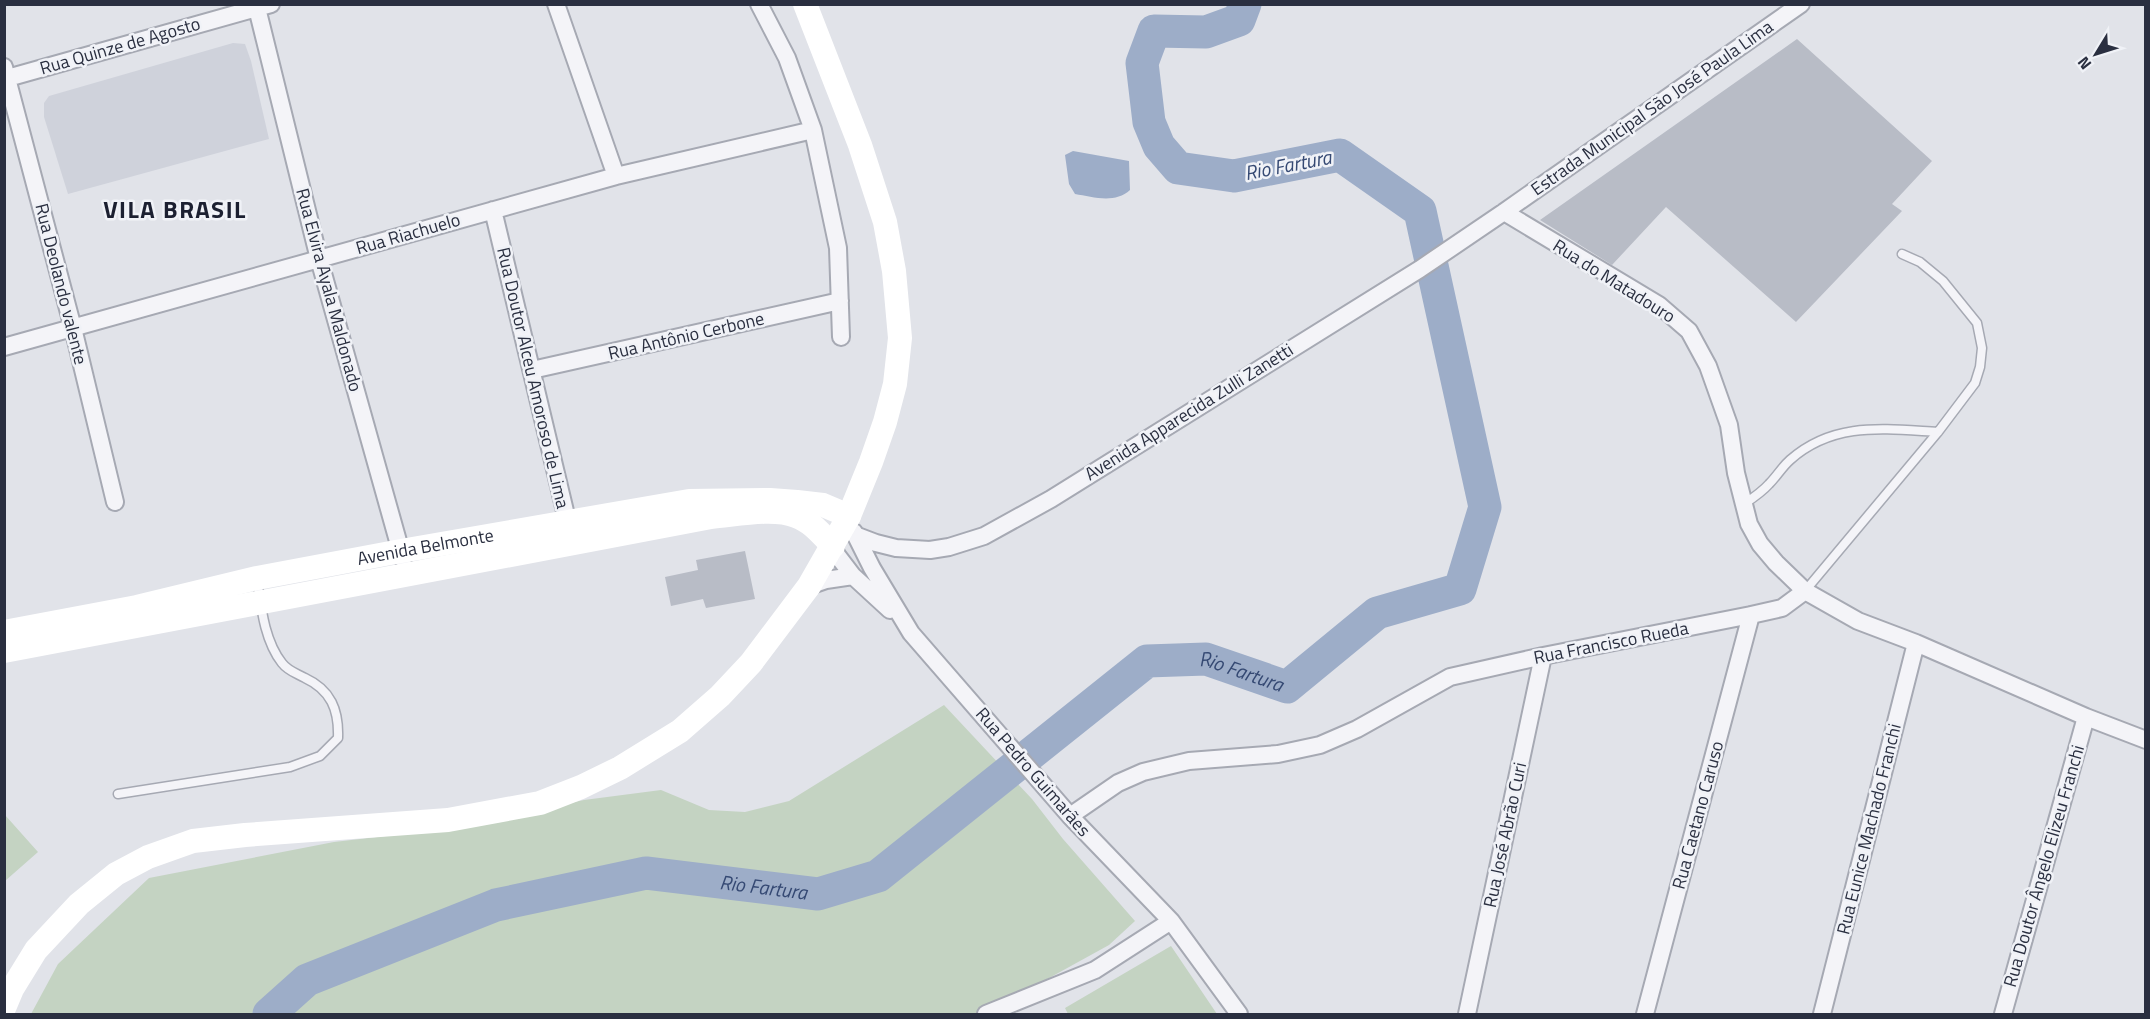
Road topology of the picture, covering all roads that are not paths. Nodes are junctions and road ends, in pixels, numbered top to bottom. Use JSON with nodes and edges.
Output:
{"nodes":[{"id":1,"x":556,"y":4,"type":"edge"},
{"id":2,"x":759,"y":4,"type":"edge"},
{"id":3,"x":805,"y":4,"type":"edge"},
{"id":4,"x":1801,"y":4,"type":"edge"},
{"id":5,"x":261,"y":6,"type":"edge"},
{"id":6,"x":5,"y":74,"type":"edge"},
{"id":7,"x":813,"y":130,"type":"junction"},
{"id":8,"x":616,"y":176,"type":"junction"},
{"id":9,"x":493,"y":210,"type":"junction"},
{"id":10,"x":1504,"y":212,"type":"junction"},
{"id":11,"x":1902,"y":254,"type":"dead end"},
{"id":12,"x":319,"y":259,"type":"junction"},
{"id":13,"x":840,"y":302,"type":"junction"},
{"id":14,"x":73,"y":328,"type":"junction"},
{"id":15,"x":841,"y":337,"type":"dead end"},
{"id":16,"x":4,"y":347,"type":"edge"},
{"id":17,"x":532,"y":370,"type":"junction"},
{"id":18,"x":1938,"y":432,"type":"junction"},
{"id":19,"x":115,"y":502,"type":"dead end"},
{"id":20,"x":1744,"y":504,"type":"junction"},
{"id":21,"x":841,"y":513,"type":"junction"},
{"id":22,"x":571,"y":534,"type":"junction"},
{"id":23,"x":827,"y":540,"type":"junction"},
{"id":24,"x":896,"y":548,"type":"junction"},
{"id":25,"x":401,"y":551,"type":"junction"},
{"id":26,"x":864,"y":555,"type":"junction"},
{"id":27,"x":408,"y":575,"type":"junction"},
{"id":28,"x":853,"y":576,"type":"junction"},
{"id":29,"x":257,"y":578,"type":"junction"},
{"id":30,"x":808,"y":586,"type":"junction"},
{"id":31,"x":1805,"y":591,"type":"junction"},
{"id":32,"x":261,"y":604,"type":"junction"},
{"id":33,"x":1750,"y":615,"type":"junction"},
{"id":34,"x":4,"y":632,"type":"edge"},
{"id":35,"x":910,"y":633,"type":"junction"},
{"id":36,"x":771,"y":636,"type":"junction"},
{"id":37,"x":1916,"y":643,"type":"junction"},
{"id":38,"x":4,"y":651,"type":"edge"},
{"id":39,"x":1543,"y":656,"type":"junction"},
{"id":40,"x":2086,"y":717,"type":"junction"},
{"id":41,"x":2145,"y":740,"type":"edge"},
{"id":42,"x":118,"y":794,"type":"dead end"},
{"id":43,"x":1070,"y":816,"type":"junction"},
{"id":44,"x":1171,"y":921,"type":"junction"},
{"id":45,"x":4,"y":1008,"type":"edge"},
{"id":46,"x":986,"y":1014,"type":"edge"},
{"id":47,"x":1239,"y":1014,"type":"edge"},
{"id":48,"x":1467,"y":1014,"type":"edge"},
{"id":49,"x":1645,"y":1014,"type":"edge"},
{"id":50,"x":1822,"y":1014,"type":"edge"},
{"id":51,"x":2003,"y":1014,"type":"edge"}],
"edges":[{"from":1,"to":8,"type":"street"},
{"from":2,"to":7,"type":"street"},
{"from":3,"to":21,"type":"main road"},
{"from":4,"to":10,"type":"street","name":"Estrada Municipal São José Paula Lima"},
{"from":5,"to":6,"type":"street","name":"Rua Quinze de Agosto"},
{"from":5,"to":12,"type":"street","name":"Rua Elvira Ayala Maldonado"},
{"from":6,"to":14,"type":"street","name":"Rua Deolando valente"},
{"from":7,"to":8,"type":"street","name":"Rua Riachuelo"},
{"from":7,"to":13,"type":"street"},
{"from":8,"to":9,"type":"street","name":"Rua Riachuelo"},
{"from":9,"to":12,"type":"street","name":"Rua Riachuelo"},
{"from":9,"to":17,"type":"street","name":"Rua Doutor Alceu Amoroso de Lima"},
{"from":10,"to":20,"type":"street","name":"Rua do Matadouro"},
{"from":10,"to":24,"type":"street","name":"Avenida Apparecida Zulli Zanetti"},
{"from":11,"to":18,"type":"lane"},
{"from":12,"to":14,"type":"street","name":"Rua Riachuelo"},
{"from":12,"to":25,"type":"street","name":"Rua Elvira Ayala Maldonado"},
{"from":13,"to":15,"type":"street"},
{"from":13,"to":17,"type":"street","name":"Rua Antônio Cerbone"},
{"from":14,"to":16,"type":"street","name":"Rua Riachuelo"},
{"from":14,"to":19,"type":"street","name":"Rua Deolando valente"},
{"from":17,"to":22,"type":"street","name":"Rua Doutor Alceu Amoroso de Lima"},
{"from":18,"to":20,"type":"lane"},
{"from":18,"to":31,"type":"lane"},
{"from":20,"to":31,"type":"street","name":"Rua do Matadouro"},
{"from":21,"to":22,"type":"main road","name":"Avenida Belmonte"},
{"from":21,"to":23,"type":"main road"},
{"from":21,"to":24,"type":"street","name":"Avenida Apparecida Zulli Zanetti"},
{"from":21,"to":26,"type":"street","name":"Rua Pedro Guimarães"},
{"from":22,"to":23,"type":"main road","name":"Avenida Belmonte"},
{"from":22,"to":25,"type":"main road","name":"Avenida Belmonte"},
{"from":22,"to":27,"type":"main road","name":"Avenida Belmonte"},
{"from":23,"to":28,"type":"street"},
{"from":23,"to":30,"type":"main road"},
{"from":23,"to":36,"type":"main road"},
{"from":24,"to":26,"type":"street"},
{"from":25,"to":27,"type":"street","name":"Rua Elvira Ayala Maldonado"},
{"from":25,"to":29,"type":"main road","name":"Avenida Belmonte"},
{"from":26,"to":28,"type":"street"},
{"from":26,"to":35,"type":"street","name":"Rua Pedro Guimarães"},
{"from":27,"to":32,"type":"main road","name":"Avenida Belmonte"},
{"from":28,"to":30,"type":"street"},
{"from":28,"to":35,"type":"street"},
{"from":29,"to":32,"type":"lane"},
{"from":29,"to":34,"type":"main road","name":"Avenida Belmonte"},
{"from":30,"to":36,"type":"main road"},
{"from":31,"to":33,"type":"street","name":"Rua Francisco Rueda"},
{"from":31,"to":37,"type":"street"},
{"from":32,"to":38,"type":"main road","name":"Avenida Belmonte"},
{"from":32,"to":42,"type":"lane"},
{"from":33,"to":39,"type":"street","name":"Rua Francisco Rueda"},
{"from":33,"to":49,"type":"street","name":"Rua Caetano Caruso"},
{"from":35,"to":43,"type":"street","name":"Rua Pedro Guimarães"},
{"from":36,"to":45,"type":"main road"},
{"from":37,"to":40,"type":"street"},
{"from":37,"to":50,"type":"street","name":"Rua Eunice Machado Franchi"},
{"from":39,"to":43,"type":"street","name":"Rua Francisco Rueda"},
{"from":39,"to":48,"type":"street","name":"Rua José Abrão Curi"},
{"from":40,"to":41,"type":"street"},
{"from":40,"to":51,"type":"street","name":"Rua Doutor Ângelo Elizeu Franchi"},
{"from":43,"to":44,"type":"street","name":"Rua Pedro Guimarães"},
{"from":44,"to":46,"type":"street"},
{"from":44,"to":47,"type":"street","name":"Rua Pedro Guimarães"}]}
